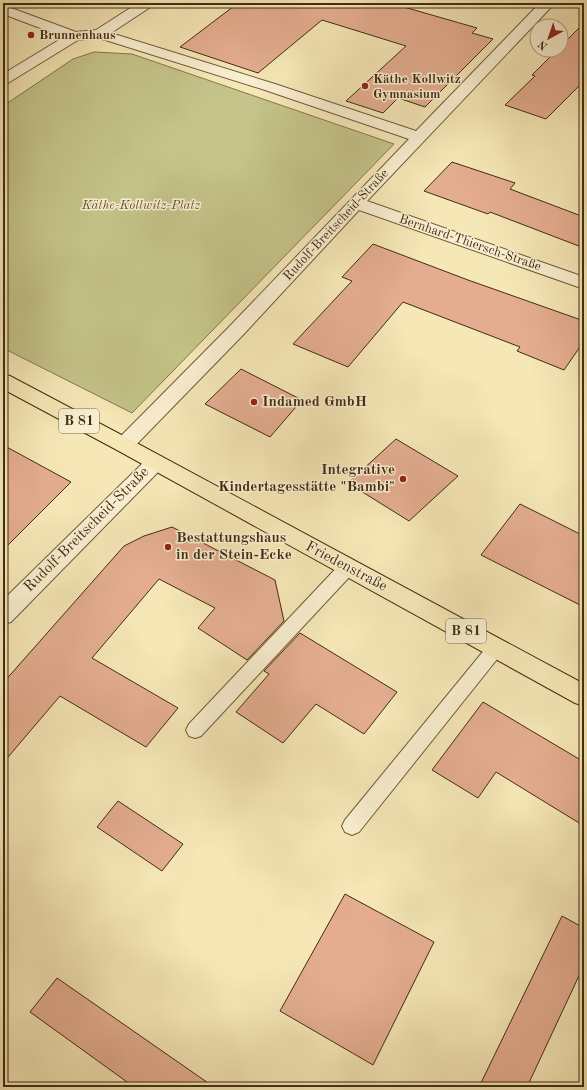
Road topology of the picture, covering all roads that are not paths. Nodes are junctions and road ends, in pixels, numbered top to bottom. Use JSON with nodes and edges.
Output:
{"nodes":[{"id":1,"x":147,"y":3,"type":"edge"},
{"id":2,"x":548,"y":3,"type":"edge"},
{"id":3,"x":3,"y":9,"type":"edge"},
{"id":4,"x":100,"y":34,"type":"junction"},
{"id":5,"x":75,"y":36,"type":"junction"},
{"id":6,"x":3,"y":80,"type":"edge"},
{"id":7,"x":419,"y":137,"type":"junction"},
{"id":8,"x":356,"y":203,"type":"junction"},
{"id":9,"x":584,"y":283,"type":"edge"},
{"id":10,"x":3,"y":381,"type":"edge"},
{"id":11,"x":124,"y":445,"type":"junction"},
{"id":12,"x":155,"y":463,"type":"junction"},
{"id":13,"x":348,"y":567,"type":"junction"},
{"id":14,"x":3,"y":615,"type":"edge"},
{"id":15,"x":496,"y":648,"type":"junction"},
{"id":16,"x":584,"y":696,"type":"edge"},
{"id":17,"x":195,"y":730,"type":"dead end"},
{"id":18,"x":352,"y":826,"type":"dead end"}],
"edges":[{"from":1,"to":4,"type":"street"},
{"from":2,"to":7,"type":"street","name":"Rudolf-Breitscheid-Straße"},
{"from":3,"to":5,"type":"street"},
{"from":4,"to":5,"type":"street"},
{"from":4,"to":7,"type":"street"},
{"from":5,"to":6,"type":"street"},
{"from":7,"to":8,"type":"street","name":"Rudolf-Breitscheid-Straße"},
{"from":8,"to":9,"type":"street","name":"Bernhard-Thiersch-Straße"},
{"from":8,"to":11,"type":"street","name":"Rudolf-Breitscheid-Straße"},
{"from":10,"to":11,"type":"main road","name":"Friedenstraße","number":"B 81"},
{"from":11,"to":12,"type":"main road","name":"Friedenstraße","number":"B 81"},
{"from":12,"to":13,"type":"main road","name":"Friedenstraße","number":"B 81"},
{"from":12,"to":14,"type":"street","name":"Rudolf-Breitscheid-Straße"},
{"from":13,"to":15,"type":"main road","name":"Friedenstraße","number":"B 81"},
{"from":13,"to":17,"type":"lane"},
{"from":15,"to":16,"type":"main road","name":"Friedenstraße","number":"B 81"},
{"from":15,"to":18,"type":"lane"}]}
